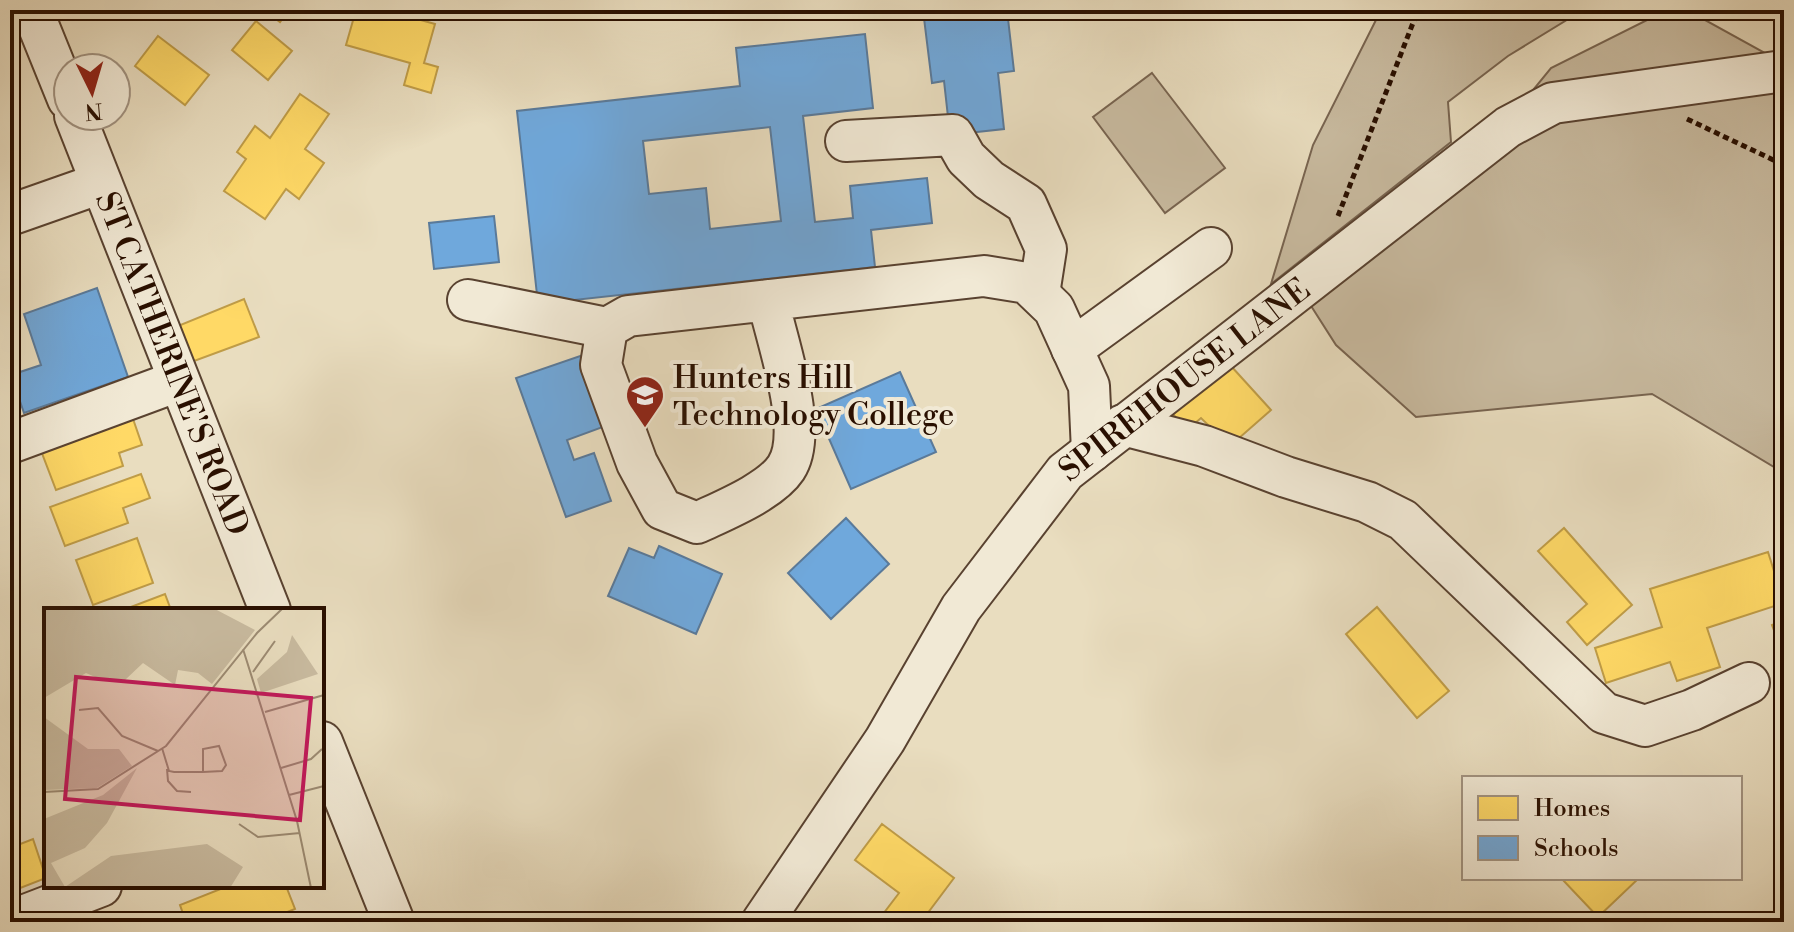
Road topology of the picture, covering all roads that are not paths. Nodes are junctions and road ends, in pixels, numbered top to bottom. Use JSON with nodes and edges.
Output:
{"nodes":[{"id":1,"x":32,"y":10,"type":"edge"},
{"id":2,"x":52,"y":59,"type":"edge"},
{"id":3,"x":1784,"y":71,"type":"edge"},
{"id":4,"x":81,"y":132,"type":"edge"},
{"id":5,"x":846,"y":141,"type":"dead end"},
{"id":6,"x":101,"y":183,"type":"junction"},
{"id":7,"x":10,"y":215,"type":"edge"},
{"id":8,"x":1211,"y":248,"type":"dead end"},
{"id":9,"x":1039,"y":294,"type":"junction"},
{"id":10,"x":468,"y":300,"type":"dead end"},
{"id":11,"x":768,"y":300,"type":"junction"},
{"id":12,"x":607,"y":328,"type":"junction"},
{"id":13,"x":1072,"y":349,"type":"junction"},
{"id":14,"x":178,"y":381,"type":"junction"},
{"id":15,"x":1123,"y":425,"type":"junction"},
{"id":16,"x":10,"y":443,"type":"edge"},
{"id":17,"x":1092,"y":451,"type":"junction"},
{"id":18,"x":269,"y":608,"type":"edge"},
{"id":19,"x":1749,"y":683,"type":"dead end"},
{"id":20,"x":324,"y":753,"type":"edge"},
{"id":21,"x":332,"y":797,"type":"edge"},
{"id":22,"x":96,"y":888,"type":"edge"},
{"id":23,"x":10,"y":921,"type":"edge"},
{"id":24,"x":394,"y":922,"type":"edge"},
{"id":25,"x":762,"y":922,"type":"edge"}],
"edges":[{"from":1,"to":2,"type":"street"},
{"from":3,"to":15,"type":"street","name":"SPIREHOUSE LANE"},
{"from":4,"to":6,"type":"street","name":"ST CATHERINE'S ROAD"},
{"from":5,"to":9,"type":"street"},
{"from":6,"to":7,"type":"street"},
{"from":6,"to":14,"type":"street","name":"ST CATHERINE'S ROAD"},
{"from":8,"to":13,"type":"street"},
{"from":9,"to":11,"type":"street"},
{"from":9,"to":13,"type":"street"},
{"from":10,"to":12,"type":"street"},
{"from":11,"to":12,"type":"street"},
{"from":11,"to":12,"type":"street"},
{"from":13,"to":17,"type":"street"},
{"from":14,"to":16,"type":"street"},
{"from":14,"to":18,"type":"street","name":"ST CATHERINE'S ROAD"},
{"from":15,"to":17,"type":"street","name":"SPIREHOUSE LANE"},
{"from":15,"to":19,"type":"street"},
{"from":17,"to":25,"type":"street","name":"SPIREHOUSE LANE"},
{"from":20,"to":21,"type":"street"},
{"from":21,"to":24,"type":"street"},
{"from":22,"to":23,"type":"street"}]}
